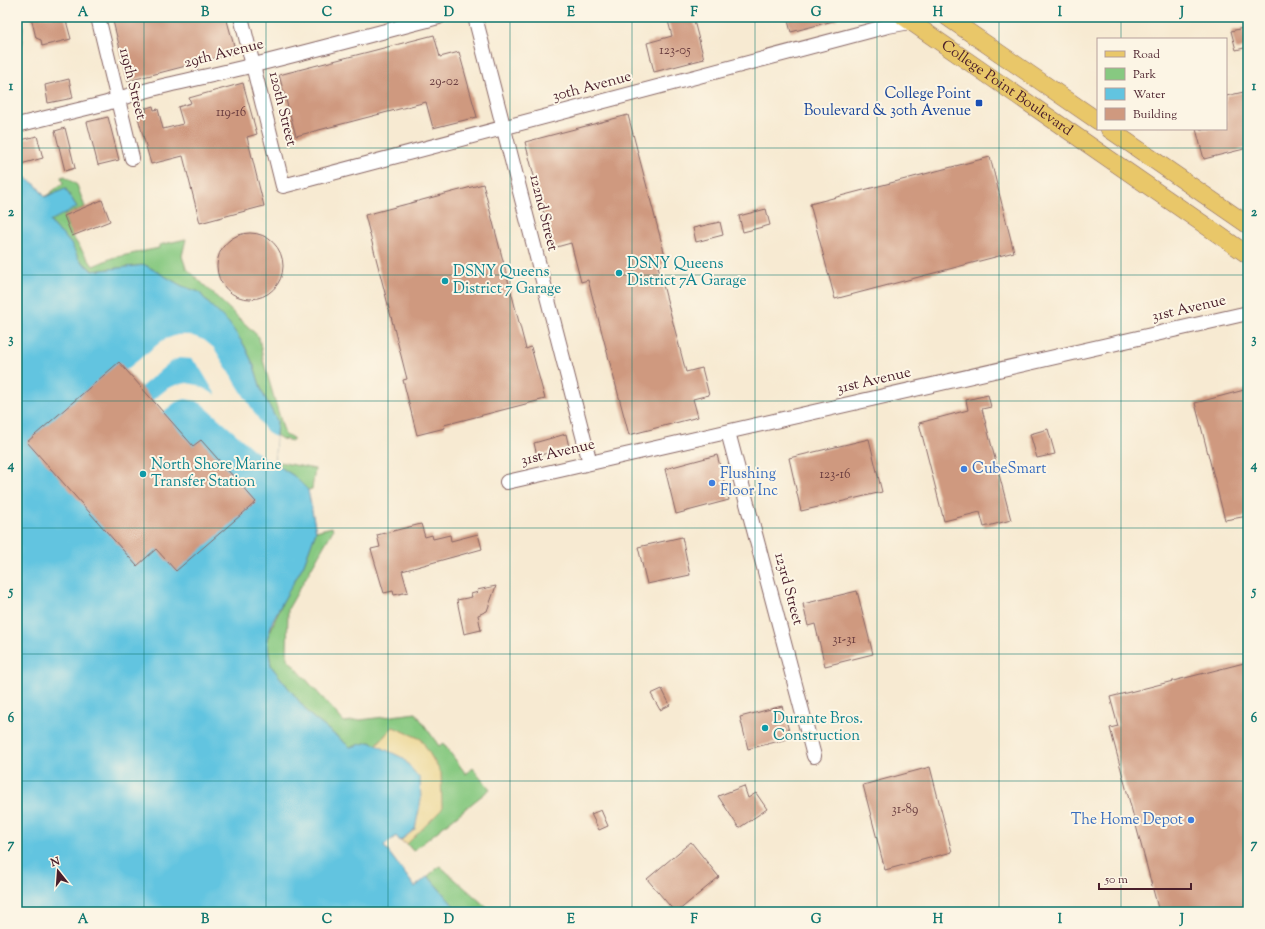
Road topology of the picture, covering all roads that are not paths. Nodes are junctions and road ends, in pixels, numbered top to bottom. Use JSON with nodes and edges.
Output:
{"nodes":[{"id":1,"x":98,"y":17,"type":"edge"},
{"id":2,"x":241,"y":17,"type":"edge"},
{"id":3,"x":439,"y":17,"type":"edge"},
{"id":4,"x":475,"y":17,"type":"edge"},
{"id":5,"x":947,"y":17,"type":"edge"},
{"id":6,"x":910,"y":19,"type":"edge"},
{"id":7,"x":253,"y":65,"type":"junction"},
{"id":8,"x":118,"y":98,"type":"junction"},
{"id":9,"x":1097,"y":120,"type":"edge"},
{"id":10,"x":17,"y":125,"type":"edge"},
{"id":11,"x":504,"y":128,"type":"junction"},
{"id":12,"x":1110,"y":130,"type":"edge"},
{"id":13,"x":132,"y":158,"type":"dead end"},
{"id":14,"x":283,"y":186,"type":"joint"},
{"id":15,"x":1248,"y":225,"type":"edge"},
{"id":16,"x":1248,"y":255,"type":"edge"},
{"id":17,"x":1248,"y":313,"type":"edge"},
{"id":18,"x":728,"y":432,"type":"junction"},
{"id":19,"x":590,"y":463,"type":"junction"},
{"id":20,"x":507,"y":482,"type":"dead end"},
{"id":21,"x":814,"y":756,"type":"dead end"}],
"edges":[{"from":1,"to":8,"type":"street","name":"119th Street"},
{"from":2,"to":7,"type":"street","name":"120th Street"},
{"from":3,"to":7,"type":"street","name":"29th Avenue"},
{"from":4,"to":11,"type":"street","name":"122nd Street"},
{"from":5,"to":9,"type":"main road","name":"College Point Boulevard"},
{"from":6,"to":11,"type":"street","name":"30th Avenue"},
{"from":6,"to":16,"type":"main road","name":"College Point Boulevard"},
{"from":7,"to":8,"type":"street","name":"29th Avenue"},
{"from":7,"to":14,"type":"street","name":"120th Street"},
{"from":8,"to":10,"type":"street","name":"29th Avenue"},
{"from":8,"to":13,"type":"street","name":"119th Street"},
{"from":11,"to":14,"type":"street","name":"30th Avenue"},
{"from":11,"to":19,"type":"street","name":"122nd Street"},
{"from":12,"to":15,"type":"main road"},
{"from":17,"to":18,"type":"street","name":"31st Avenue"},
{"from":18,"to":19,"type":"street","name":"31st Avenue"},
{"from":18,"to":21,"type":"street","name":"123rd Street"},
{"from":19,"to":20,"type":"street","name":"31st Avenue"}]}
